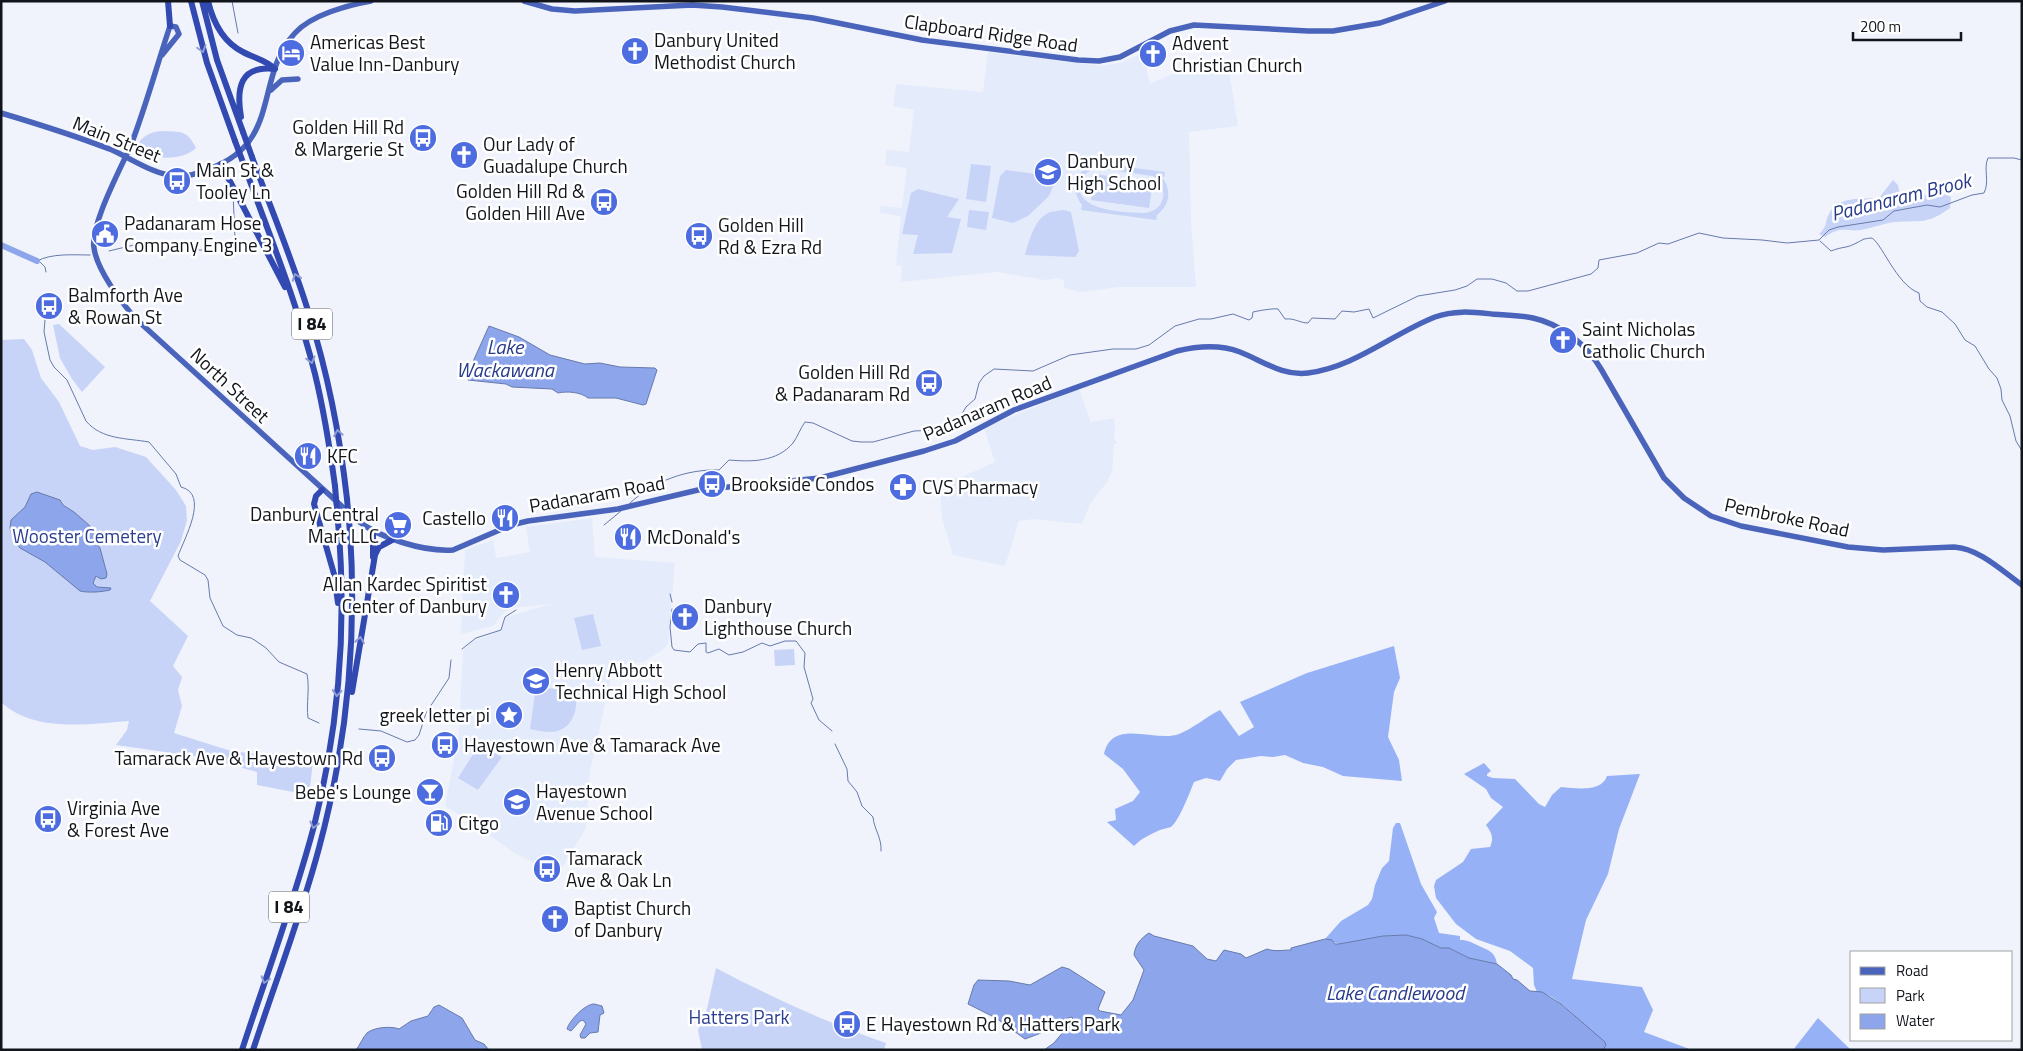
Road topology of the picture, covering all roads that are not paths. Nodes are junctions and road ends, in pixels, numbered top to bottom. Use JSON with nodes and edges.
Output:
{"nodes":[{"id":1,"x":168,"y":1,"type":"edge"},
{"id":2,"x":191,"y":1,"type":"edge"},
{"id":3,"x":202,"y":1,"type":"edge"},
{"id":4,"x":208,"y":1,"type":"edge"},
{"id":5,"x":371,"y":1,"type":"edge"},
{"id":6,"x":524,"y":1,"type":"edge"},
{"id":7,"x":1444,"y":1,"type":"edge"},
{"id":8,"x":170,"y":26,"type":"junction"},
{"id":9,"x":162,"y":54,"type":"junction"},
{"id":10,"x":275,"y":69,"type":"junction"},
{"id":11,"x":298,"y":78,"type":"dead end"},
{"id":12,"x":268,"y":97,"type":"junction"},
{"id":13,"x":1,"y":113,"type":"edge"},
{"id":14,"x":243,"y":132,"type":"junction"},
{"id":15,"x":125,"y":156,"type":"junction"},
{"id":16,"x":221,"y":164,"type":"junction"},
{"id":17,"x":1511,"y":316,"type":"joint"},
{"id":18,"x":305,"y":338,"type":"junction"},
{"id":19,"x":322,"y":490,"type":"junction"},
{"id":20,"x":373,"y":531,"type":"junction"},
{"id":21,"x":392,"y":540,"type":"junction"},
{"id":22,"x":460,"y":547,"type":"joint"},
{"id":23,"x":372,"y":571,"type":"junction"},
{"id":24,"x":2022,"y":585,"type":"edge"},
{"id":25,"x":338,"y":677,"type":"junction"},
{"id":26,"x":345,"y":722,"type":"junction"},
{"id":27,"x":242,"y":1050,"type":"edge"},
{"id":28,"x":253,"y":1050,"type":"edge"}],
"edges":[{"from":1,"to":8,"type":"highway"},
{"from":2,"to":18,"type":"highway","number":"I 84","one_way":true,"bridge":true},
{"from":3,"to":14,"type":"highway","number":"I 84"},
{"from":4,"to":10,"type":"highway"},
{"from":5,"to":10,"type":"main road","name":"Main Street"},
{"from":6,"to":7,"type":"main road","name":"Clapboard Ridge Road"},
{"from":8,"to":9,"type":"main road","name":"North Street"},
{"from":8,"to":9,"type":"main road"},
{"from":9,"to":15,"type":"main road","name":"North Street"},
{"from":10,"to":12,"type":"main road","name":"Main Street"},
{"from":10,"to":14,"type":"highway"},
{"from":11,"to":12,"type":"main road"},
{"from":12,"to":16,"type":"main road","name":"Main Street"},
{"from":13,"to":15,"type":"main road","name":"Main Street"},
{"from":26,"to":14,"type":"highway","number":"I 84","one_way":true,"bridge":true},
{"from":15,"to":16,"type":"main road","name":"Main Street"},
{"from":15,"to":19,"type":"main road","name":"North Street"},
{"from":16,"to":18,"type":"highway"},
{"from":17,"to":22,"type":"main road","name":"Padanaram Road"},
{"from":17,"to":24,"type":"main road","name":"Pembroke Road"},
{"from":18,"to":25,"type":"highway","number":"I 84","one_way":true,"bridge":true},
{"from":19,"to":20,"type":"main road","name":"North Street"},
{"from":19,"to":25,"type":"highway"},
{"from":20,"to":21,"type":"main road","name":"North Street"},
{"from":20,"to":23,"type":"highway"},
{"from":21,"to":22,"type":"main road","name":"North Street"},
{"from":21,"to":23,"type":"highway"},
{"from":26,"to":23,"type":"highway","one_way":true},
{"from":25,"to":27,"type":"highway","number":"I 84","one_way":true},
{"from":26,"to":28,"type":"highway","number":"I 84"}]}
